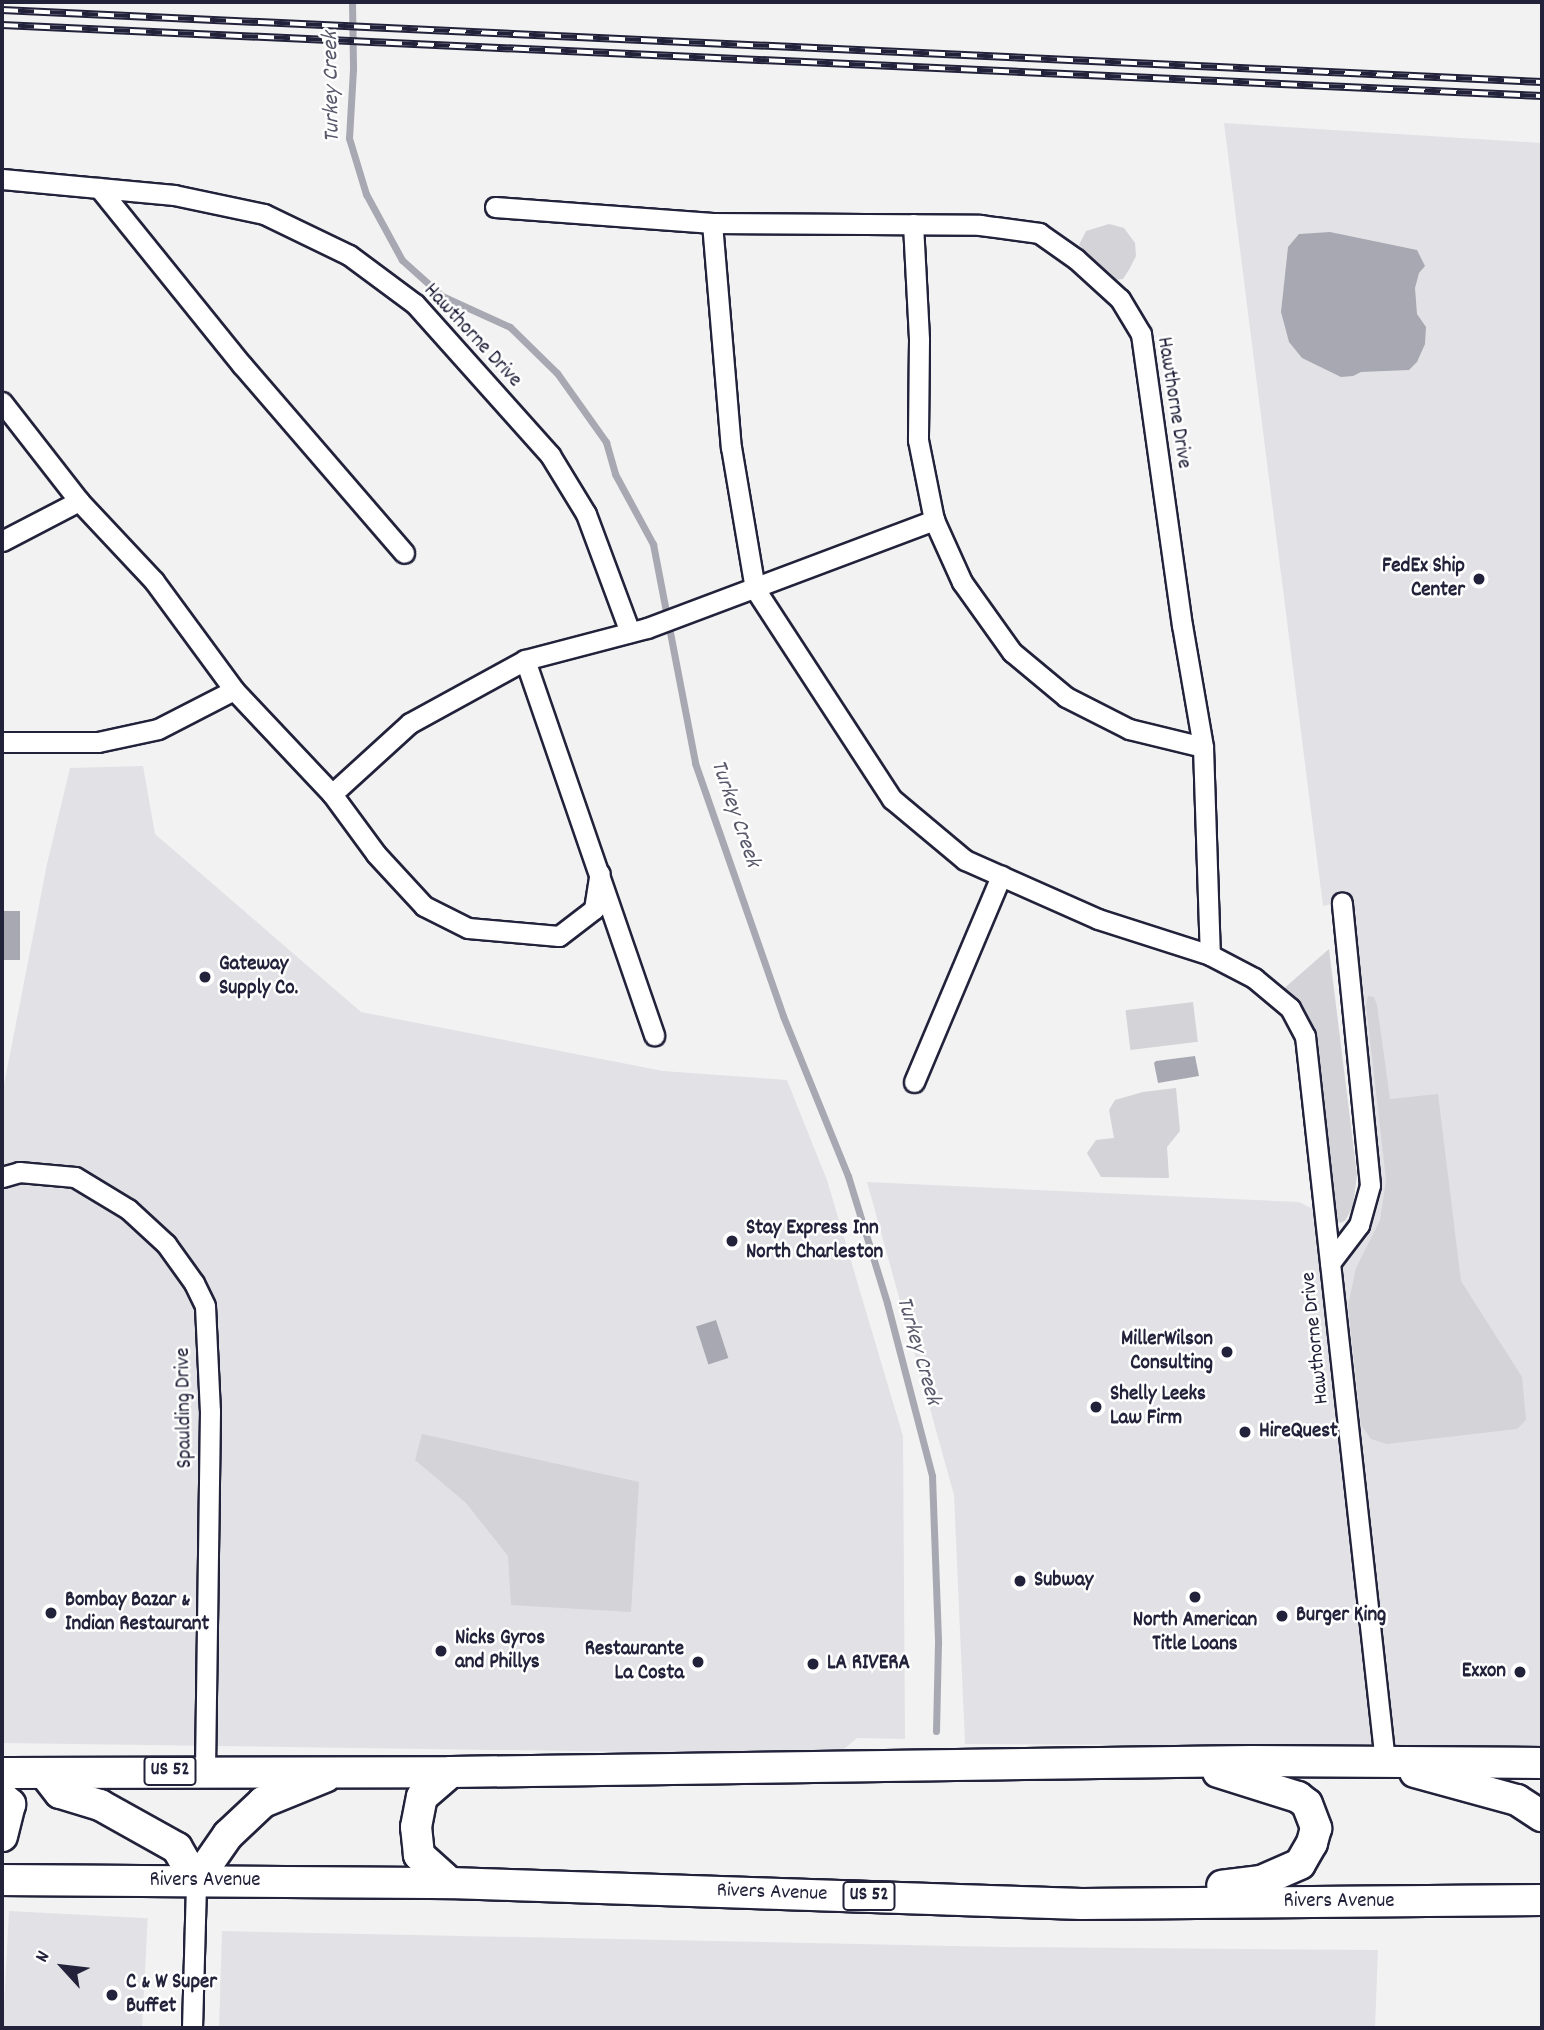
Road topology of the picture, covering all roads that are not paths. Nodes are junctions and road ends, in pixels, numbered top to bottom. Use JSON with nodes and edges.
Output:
{"nodes":[{"id":1,"x":2,"y":179,"type":"edge"},
{"id":2,"x":99,"y":188,"type":"junction"},
{"id":3,"x":495,"y":207,"type":"dead end"},
{"id":4,"x":712,"y":223,"type":"junction"},
{"id":5,"x":913,"y":224,"type":"junction"},
{"id":6,"x":2,"y":402,"type":"edge"},
{"id":7,"x":79,"y":501,"type":"junction"},
{"id":8,"x":934,"y":520,"type":"junction"},
{"id":9,"x":2,"y":541,"type":"edge"},
{"id":10,"x":404,"y":553,"type":"dead end"},
{"id":11,"x":755,"y":589,"type":"junction"},
{"id":12,"x":638,"y":630,"type":"junction"},
{"id":13,"x":525,"y":660,"type":"junction"},
{"id":14,"x":234,"y":690,"type":"junction"},
{"id":15,"x":2,"y":742,"type":"edge"},
{"id":16,"x":1203,"y":747,"type":"junction"},
{"id":17,"x":332,"y":794,"type":"junction"},
{"id":18,"x":600,"y":873,"type":"junction"},
{"id":19,"x":1001,"y":876,"type":"junction"},
{"id":20,"x":1342,"y":902,"type":"dead end"},
{"id":21,"x":1210,"y":955,"type":"junction"},
{"id":22,"x":654,"y":1035,"type":"dead end"},
{"id":23,"x":914,"y":1082,"type":"dead end"},
{"id":24,"x":2,"y":1177,"type":"edge"},
{"id":25,"x":1330,"y":1263,"type":"junction"},
{"id":26,"x":1182,"y":1762,"type":"junction"},
{"id":27,"x":1385,"y":1762,"type":"junction"},
{"id":28,"x":1542,"y":1763,"type":"edge"},
{"id":29,"x":205,"y":1770,"type":"junction"},
{"id":30,"x":337,"y":1772,"type":"junction"},
{"id":31,"x":451,"y":1772,"type":"junction"},
{"id":32,"x":2,"y":1773,"type":"edge"},
{"id":33,"x":45,"y":1774,"type":"junction"},
{"id":34,"x":2,"y":1797,"type":"edge"},
{"id":35,"x":1542,"y":1816,"type":"edge"},
{"id":36,"x":2,"y":1836,"type":"edge"},
{"id":37,"x":2,"y":1880,"type":"edge"},
{"id":38,"x":196,"y":1881,"type":"junction"},
{"id":39,"x":450,"y":1883,"type":"junction"},
{"id":40,"x":1542,"y":1900,"type":"edge"},
{"id":41,"x":1083,"y":1904,"type":"junction"},
{"id":42,"x":192,"y":2028,"type":"edge"}],
"edges":[{"from":1,"to":2,"type":"street","name":"Hawthorne Drive"},
{"from":2,"to":10,"type":"street"},
{"from":2,"to":12,"type":"street","name":"Hawthorne Drive"},
{"from":3,"to":4,"type":"street","name":"Hawthorne Drive"},
{"from":4,"to":5,"type":"street","name":"Hawthorne Drive"},
{"from":4,"to":11,"type":"street","name":"Hawthorne Drive"},
{"from":5,"to":8,"type":"street"},
{"from":5,"to":16,"type":"street","name":"Hawthorne Drive"},
{"from":6,"to":7,"type":"street"},
{"from":7,"to":9,"type":"street"},
{"from":7,"to":14,"type":"street"},
{"from":8,"to":11,"type":"street"},
{"from":8,"to":16,"type":"street"},
{"from":11,"to":12,"type":"street"},
{"from":11,"to":19,"type":"street","name":"Hawthorne Drive"},
{"from":12,"to":13,"type":"street"},
{"from":13,"to":17,"type":"street"},
{"from":13,"to":18,"type":"street"},
{"from":14,"to":15,"type":"street"},
{"from":14,"to":17,"type":"street"},
{"from":16,"to":21,"type":"street","name":"Hawthorne Drive"},
{"from":17,"to":18,"type":"street"},
{"from":18,"to":22,"type":"street"},
{"from":19,"to":21,"type":"street","name":"Hawthorne Drive"},
{"from":19,"to":23,"type":"street"},
{"from":20,"to":25,"type":"street"},
{"from":21,"to":25,"type":"street","name":"Hawthorne Drive"},
{"from":24,"to":29,"type":"street","name":"Spaulding Drive"},
{"from":25,"to":27,"type":"street","name":"Hawthorne Drive"},
{"from":26,"to":27,"type":"main road","number":"US 52"},
{"from":26,"to":31,"type":"main road","number":"US 52"},
{"from":26,"to":41,"type":"main road"},
{"from":27,"to":28,"type":"main road","number":"US 52"},
{"from":27,"to":35,"type":"main road"},
{"from":29,"to":30,"type":"main road","number":"US 52"},
{"from":29,"to":33,"type":"main road","number":"US 52"},
{"from":30,"to":31,"type":"main road","number":"US 52"},
{"from":30,"to":38,"type":"main road"},
{"from":31,"to":39,"type":"main road"},
{"from":32,"to":33,"type":"main road","number":"US 52"},
{"from":33,"to":38,"type":"main road"},
{"from":34,"to":36,"type":"main road"},
{"from":37,"to":38,"type":"main road","name":"Rivers Avenue","number":"US 52"},
{"from":38,"to":39,"type":"main road","name":"Rivers Avenue","number":"US 52"},
{"from":38,"to":42,"type":"street"},
{"from":39,"to":41,"type":"main road","name":"Rivers Avenue","number":"US 52"},
{"from":40,"to":41,"type":"main road","name":"Rivers Avenue","number":"US 52"}]}
